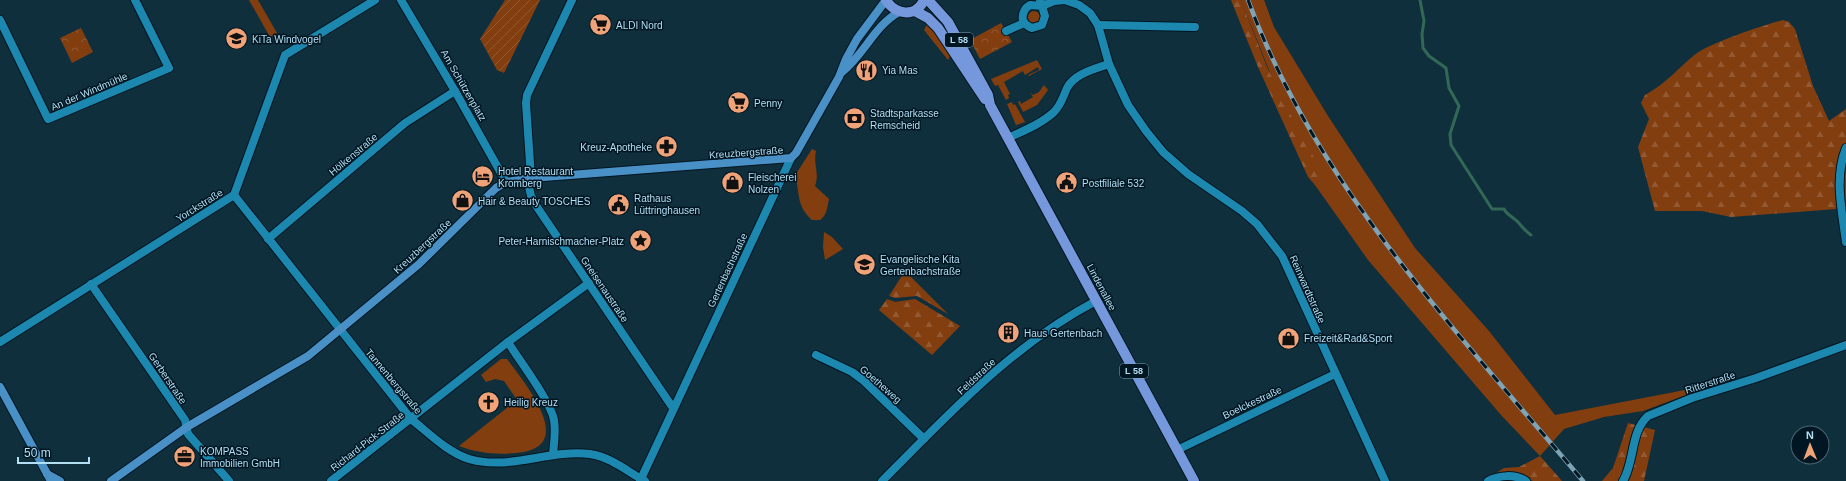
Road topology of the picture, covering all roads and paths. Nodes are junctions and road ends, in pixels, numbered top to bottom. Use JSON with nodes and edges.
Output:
{"nodes":[{"id":1,"x":135,"y":0,"type":"edge"},
{"id":2,"x":376,"y":0,"type":"edge"},
{"id":3,"x":401,"y":0,"type":"edge"},
{"id":4,"x":572,"y":0,"type":"edge"},
{"id":5,"x":886,"y":0,"type":"edge"},
{"id":6,"x":924,"y":0,"type":"edge"},
{"id":7,"x":928,"y":0,"type":"edge"},
{"id":8,"x":1080,"y":2,"type":"edge"},
{"id":9,"x":1041,"y":3,"type":"edge"},
{"id":10,"x":915,"y":11,"type":"junction"},
{"id":11,"x":899,"y":12,"type":"junction"},
{"id":12,"x":0,"y":20,"type":"edge"},
{"id":13,"x":1024,"y":23,"type":"junction"},
{"id":14,"x":1098,"y":25,"type":"junction"},
{"id":15,"x":1195,"y":28,"type":"dead end"},
{"id":16,"x":1006,"y":31,"type":"dead end"},
{"id":17,"x":1109,"y":64,"type":"junction"},
{"id":18,"x":842,"y":72,"type":"junction"},
{"id":19,"x":455,"y":91,"type":"junction"},
{"id":20,"x":990,"y":105,"type":"junction"},
{"id":21,"x":1008,"y":138,"type":"junction"},
{"id":22,"x":1846,"y":148,"type":"edge"},
{"id":23,"x":791,"y":158,"type":"junction"},
{"id":24,"x":529,"y":178,"type":"junction"},
{"id":25,"x":506,"y":182,"type":"junction"},
{"id":26,"x":234,"y":195,"type":"junction"},
{"id":27,"x":268,"y":239,"type":"junction"},
{"id":28,"x":1846,"y":242,"type":"edge"},
{"id":29,"x":589,"y":283,"type":"junction"},
{"id":30,"x":91,"y":284,"type":"junction"},
{"id":31,"x":1096,"y":301,"type":"junction"},
{"id":32,"x":339,"y":331,"type":"junction"},
{"id":33,"x":0,"y":342,"type":"edge"},
{"id":34,"x":508,"y":342,"type":"junction"},
{"id":35,"x":1846,"y":345,"type":"edge"},
{"id":36,"x":816,"y":355,"type":"dead end"},
{"id":37,"x":1335,"y":374,"type":"junction"},
{"id":38,"x":0,"y":387,"type":"edge"},
{"id":39,"x":673,"y":408,"type":"junction"},
{"id":40,"x":411,"y":420,"type":"junction"},
{"id":41,"x":187,"y":427,"type":"junction"},
{"id":42,"x":924,"y":439,"type":"junction"},
{"id":43,"x":1177,"y":450,"type":"junction"},
{"id":44,"x":553,"y":454,"type":"junction"},
{"id":45,"x":46,"y":473,"type":"junction"},
{"id":46,"x":642,"y":480,"type":"edge"},
{"id":47,"x":51,"y":481,"type":"edge"},
{"id":48,"x":60,"y":481,"type":"edge"},
{"id":49,"x":111,"y":481,"type":"edge"},
{"id":50,"x":229,"y":481,"type":"edge"},
{"id":51,"x":331,"y":481,"type":"edge"},
{"id":52,"x":882,"y":481,"type":"edge"},
{"id":53,"x":1194,"y":481,"type":"edge"},
{"id":54,"x":1385,"y":481,"type":"edge"},
{"id":55,"x":1488,"y":481,"type":"edge"},
{"id":56,"x":1526,"y":481,"type":"edge"},
{"id":57,"x":1623,"y":481,"type":"edge"}],
"edges":[{"from":1,"to":12,"type":"street","name":"An der Windmühle"},
{"from":2,"to":26,"type":"street","name":"Yorckstraße"},
{"from":3,"to":19,"type":"street","name":"Am Schützenplatz"},
{"from":4,"to":24,"type":"street","name":"Gneisenaustraße"},
{"from":5,"to":11,"type":"main road"},
{"from":5,"to":18,"type":"main road","name":"Gertenbachstraße"},
{"from":6,"to":10,"type":"main road"},
{"from":7,"to":20,"type":"main road","name":"Lindenallee","number":"L 58"},
{"from":8,"to":9,"type":"street","name":"Reinwardtstraße"},
{"from":8,"to":14,"type":"street","name":"Reinwardtstraße"},
{"from":9,"to":13,"type":"street","name":"Reinwardtstraße"},
{"from":9,"to":13,"type":"street"},
{"from":10,"to":11,"type":"main road"},
{"from":10,"to":20,"type":"main road","name":"Lindenallee","number":"L 58"},
{"from":11,"to":18,"type":"main road","name":"Gertenbachstraße"},
{"from":13,"to":16,"type":"street"},
{"from":14,"to":15,"type":"street"},
{"from":14,"to":17,"type":"street","name":"Reinwardtstraße"},
{"from":17,"to":21,"type":"street"},
{"from":17,"to":37,"type":"street","name":"Reinwardtstraße"},
{"from":18,"to":23,"type":"main road","name":"Gertenbachstraße"},
{"from":19,"to":25,"type":"street","name":"Am Schützenplatz"},
{"from":19,"to":27,"type":"street","name":"Hölkenstraße"},
{"from":20,"to":21,"type":"main road","name":"Lindenallee","number":"L 58"},
{"from":21,"to":31,"type":"main road","name":"Lindenallee","number":"L 58"},
{"from":22,"to":28,"type":"street"},
{"from":23,"to":24,"type":"main road","name":"Kreuzbergstraße"},
{"from":23,"to":39,"type":"street","name":"Gertenbachstraße"},
{"from":24,"to":25,"type":"main road","name":"Kreuzbergstraße"},
{"from":24,"to":29,"type":"street","name":"Gneisenaustraße"},
{"from":25,"to":32,"type":"main road","name":"Kreuzbergstraße"},
{"from":26,"to":27,"type":"street","name":"Tannenbergstraße"},
{"from":26,"to":30,"type":"street","name":"Yorckstraße"},
{"from":27,"to":32,"type":"street","name":"Tannenbergstraße"},
{"from":29,"to":34,"type":"street","name":"Richard-Pick-Straße"},
{"from":29,"to":39,"type":"street","name":"Gneisenaustraße"},
{"from":30,"to":33,"type":"street","name":"Yorckstraße"},
{"from":30,"to":41,"type":"street","name":"Gerberstraße"},
{"from":31,"to":42,"type":"street","name":"Feldstraße"},
{"from":31,"to":43,"type":"main road","name":"Lindenallee","number":"L 58"},
{"from":32,"to":40,"type":"street","name":"Tannenbergstraße"},
{"from":32,"to":41,"type":"main road","name":"Kreuzbergstraße"},
{"from":34,"to":40,"type":"street","name":"Richard-Pick-Straße"},
{"from":34,"to":44,"type":"street"},
{"from":35,"to":57,"type":"street","name":"Ritterstraße"},
{"from":36,"to":42,"type":"street","name":"Goetheweg"},
{"from":37,"to":43,"type":"street","name":"Boelckestraße"},
{"from":37,"to":54,"type":"street","name":"Reinwardtstraße"},
{"from":38,"to":45,"type":"main road"},
{"from":39,"to":46,"type":"street","name":"Gertenbachstraße"},
{"from":40,"to":44,"type":"street","name":"Tannenbergstraße"},
{"from":40,"to":51,"type":"street","name":"Richard-Pick-Straße"},
{"from":41,"to":49,"type":"main road","name":"Kreuzbergstraße"},
{"from":41,"to":50,"type":"street","name":"Gerberstraße"},
{"from":42,"to":52,"type":"street","name":"Feldstraße"},
{"from":43,"to":53,"type":"main road","name":"Lindenallee","number":"L 58"},
{"from":44,"to":46,"type":"street","name":"Tannenbergstraße"},
{"from":45,"to":47,"type":"main road"},
{"from":45,"to":48,"type":"main road"},
{"from":55,"to":56,"type":"street"}]}
